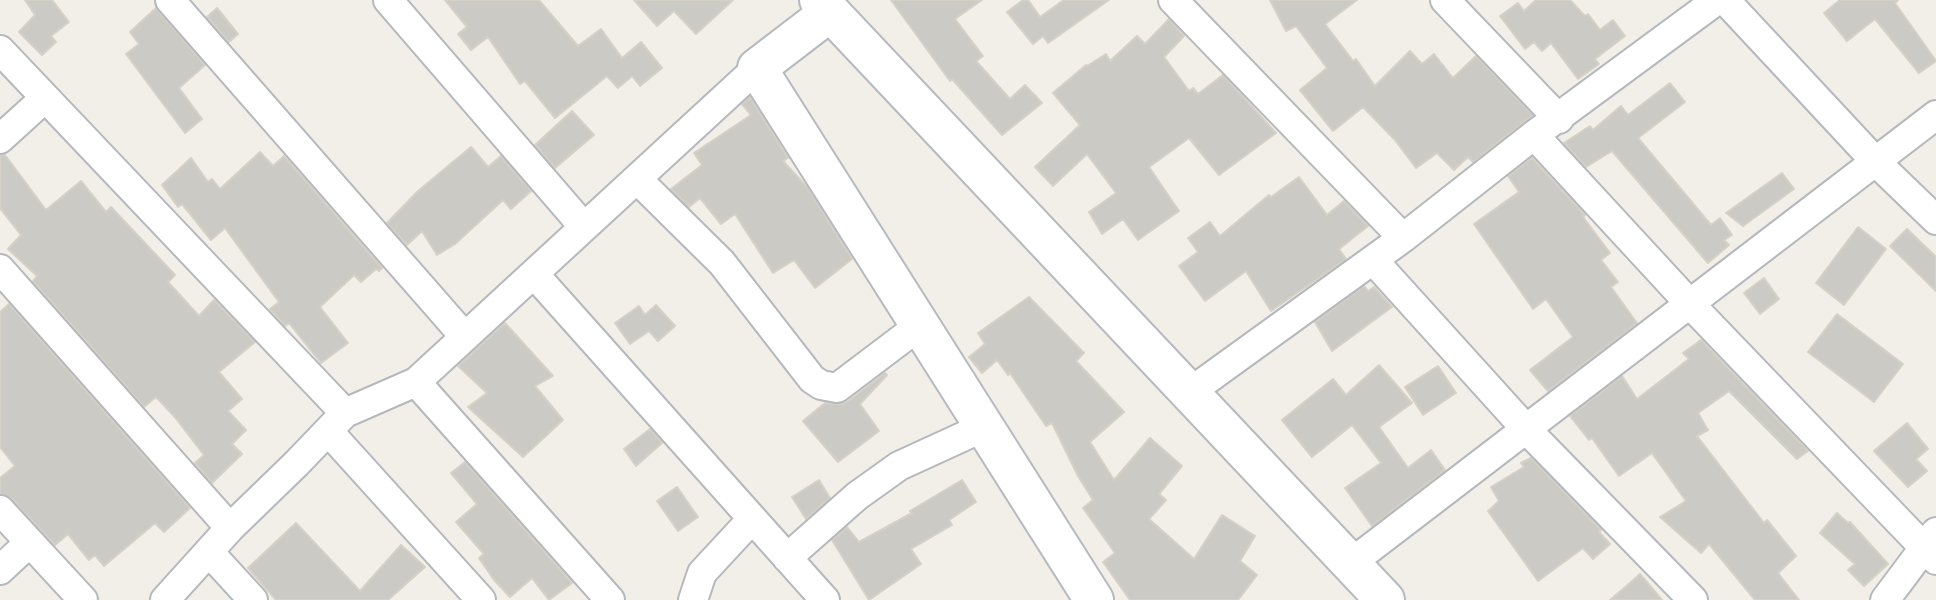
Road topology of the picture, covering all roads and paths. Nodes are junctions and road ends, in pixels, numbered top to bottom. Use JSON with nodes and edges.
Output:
{"nodes":[{"id":1,"x":170,"y":0,"type":"edge"},
{"id":2,"x":388,"y":0,"type":"edge"},
{"id":3,"x":1172,"y":0,"type":"edge"},
{"id":4,"x":1445,"y":0,"type":"edge"},
{"id":5,"x":1717,"y":0,"type":"edge"},
{"id":6,"x":1725,"y":0,"type":"edge"},
{"id":7,"x":831,"y":4,"type":"edge"},
{"id":8,"x":0,"y":50,"type":"edge"},
{"id":9,"x":757,"y":68,"type":"junction"},
{"id":10,"x":45,"y":98,"type":"junction"},
{"id":11,"x":1936,"y":115,"type":"edge"},
{"id":12,"x":1559,"y":119,"type":"junction"},
{"id":13,"x":1534,"y":135,"type":"junction"},
{"id":14,"x":0,"y":139,"type":"edge"},
{"id":15,"x":1876,"y":162,"type":"junction"},
{"id":16,"x":637,"y":179,"type":"junction"},
{"id":17,"x":1936,"y":220,"type":"edge"},
{"id":18,"x":584,"y":227,"type":"junction"},
{"id":19,"x":1403,"y":238,"type":"junction"},
{"id":20,"x":1373,"y":260,"type":"junction"},
{"id":21,"x":0,"y":270,"type":"edge"},
{"id":22,"x":534,"y":274,"type":"junction"},
{"id":23,"x":1690,"y":304,"type":"junction"},
{"id":24,"x":919,"y":326,"type":"junction"},
{"id":25,"x":465,"y":337,"type":"junction"},
{"id":26,"x":416,"y":382,"type":"junction"},
{"id":27,"x":1191,"y":392,"type":"junction"},
{"id":28,"x":337,"y":422,"type":"junction"},
{"id":29,"x":984,"y":427,"type":"junction"},
{"id":30,"x":1526,"y":429,"type":"junction"},
{"id":31,"x":0,"y":510,"type":"edge"},
{"id":32,"x":752,"y":519,"type":"junction"},
{"id":33,"x":230,"y":528,"type":"junction"},
{"id":34,"x":29,"y":543,"type":"junction"},
{"id":35,"x":1932,"y":546,"type":"edge"},
{"id":36,"x":209,"y":552,"type":"junction"},
{"id":37,"x":787,"y":558,"type":"junction"},
{"id":38,"x":1351,"y":563,"type":"junction"},
{"id":39,"x":0,"y":570,"type":"edge"},
{"id":40,"x":83,"y":600,"type":"edge"},
{"id":41,"x":165,"y":600,"type":"edge"},
{"id":42,"x":253,"y":600,"type":"edge"},
{"id":43,"x":481,"y":600,"type":"edge"},
{"id":44,"x":610,"y":600,"type":"edge"},
{"id":45,"x":693,"y":600,"type":"edge"},
{"id":46,"x":825,"y":600,"type":"edge"},
{"id":47,"x":1094,"y":600,"type":"edge"},
{"id":48,"x":1385,"y":600,"type":"edge"},
{"id":49,"x":1693,"y":600,"type":"edge"},
{"id":50,"x":1885,"y":600,"type":"edge"}],
"edges":[{"from":1,"to":25,"type":"street"},
{"from":2,"to":18,"type":"street"},
{"from":3,"to":19,"type":"street"},
{"from":4,"to":12,"type":"street"},
{"from":5,"to":12,"type":"street"},
{"from":6,"to":15,"type":"street"},
{"from":7,"to":9,"type":"street"},
{"from":7,"to":27,"type":"street"},
{"from":8,"to":10,"type":"street"},
{"from":9,"to":16,"type":"street"},
{"from":9,"to":24,"type":"street"},
{"from":10,"to":14,"type":"street"},
{"from":10,"to":28,"type":"street"},
{"from":11,"to":15,"type":"street"},
{"from":12,"to":13,"type":"street"},
{"from":13,"to":19,"type":"street"},
{"from":13,"to":23,"type":"street"},
{"from":15,"to":17,"type":"street"},
{"from":15,"to":23,"type":"street"},
{"from":16,"to":18,"type":"street"},
{"from":16,"to":24,"type":"street"},
{"from":18,"to":22,"type":"street"},
{"from":19,"to":20,"type":"street"},
{"from":20,"to":27,"type":"street"},
{"from":20,"to":30,"type":"street"},
{"from":21,"to":33,"type":"street"},
{"from":22,"to":25,"type":"street"},
{"from":22,"to":32,"type":"street"},
{"from":23,"to":30,"type":"street"},
{"from":23,"to":35,"type":"street"},
{"from":24,"to":29,"type":"street"},
{"from":25,"to":26,"type":"street"},
{"from":26,"to":28,"type":"street"},
{"from":26,"to":44,"type":"street"},
{"from":27,"to":38,"type":"street"},
{"from":28,"to":33,"type":"street"},
{"from":28,"to":43,"type":"street"},
{"from":29,"to":37,"type":"street"},
{"from":29,"to":47,"type":"street"},
{"from":30,"to":38,"type":"street"},
{"from":30,"to":49,"type":"street"},
{"from":31,"to":34,"type":"street"},
{"from":32,"to":37,"type":"street"},
{"from":32,"to":45,"type":"street"},
{"from":33,"to":36,"type":"street"},
{"from":34,"to":39,"type":"street"},
{"from":34,"to":40,"type":"street"},
{"from":35,"to":50,"type":"street"},
{"from":36,"to":41,"type":"street"},
{"from":36,"to":42,"type":"street"},
{"from":37,"to":46,"type":"street"},
{"from":38,"to":48,"type":"street"}]}
